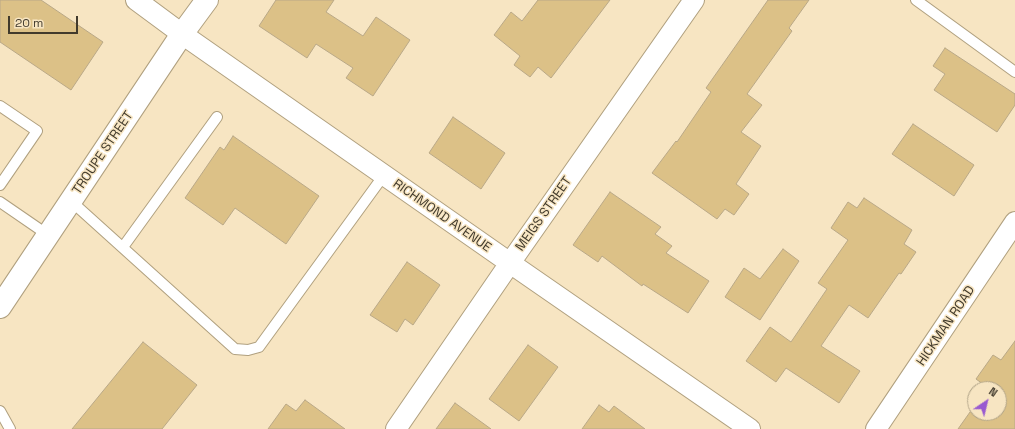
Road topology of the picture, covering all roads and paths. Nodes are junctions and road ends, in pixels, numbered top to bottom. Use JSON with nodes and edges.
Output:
{"nodes":[{"id":1,"x":136,"y":0,"type":"edge"},
{"id":2,"x":207,"y":0,"type":"edge"},
{"id":3,"x":694,"y":0,"type":"edge"},
{"id":4,"x":916,"y":0,"type":"edge"},
{"id":5,"x":182,"y":34,"type":"junction"},
{"id":6,"x":1015,"y":72,"type":"edge"},
{"id":7,"x":0,"y":106,"type":"edge"},
{"id":8,"x":217,"y":117,"type":"dead end"},
{"id":9,"x":384,"y":175,"type":"junction"},
{"id":10,"x":0,"y":185,"type":"edge"},
{"id":11,"x":71,"y":201,"type":"junction"},
{"id":12,"x":0,"y":202,"type":"edge"},
{"id":13,"x":1015,"y":222,"type":"edge"},
{"id":14,"x":48,"y":235,"type":"junction"},
{"id":15,"x":123,"y":248,"type":"junction"},
{"id":16,"x":510,"y":263,"type":"junction"},
{"id":17,"x":0,"y":307,"type":"edge"},
{"id":18,"x":0,"y":411,"type":"edge"},
{"id":19,"x":10,"y":429,"type":"edge"},
{"id":20,"x":396,"y":429,"type":"edge"},
{"id":21,"x":750,"y":429,"type":"edge"},
{"id":22,"x":876,"y":429,"type":"edge"}],
"edges":[{"from":1,"to":5,"type":"street","name":"RICHMOND AVENUE"},
{"from":2,"to":5,"type":"street","name":"TROUPE STREET"},
{"from":3,"to":16,"type":"street","name":"MEIGS STREET"},
{"from":4,"to":6,"type":"lane"},
{"from":5,"to":9,"type":"street","name":"RICHMOND AVENUE"},
{"from":5,"to":11,"type":"street","name":"TROUPE STREET"},
{"from":7,"to":10,"type":"lane"},
{"from":8,"to":15,"type":"lane"},
{"from":9,"to":15,"type":"lane"},
{"from":9,"to":16,"type":"street","name":"RICHMOND AVENUE"},
{"from":11,"to":14,"type":"street","name":"TROUPE STREET"},
{"from":11,"to":15,"type":"lane"},
{"from":12,"to":14,"type":"lane"},
{"from":13,"to":22,"type":"street","name":"HICKMAN ROAD"},
{"from":14,"to":17,"type":"street","name":"TROUPE STREET"},
{"from":16,"to":20,"type":"street","name":"MEIGS STREET"},
{"from":16,"to":21,"type":"street","name":"RICHMOND AVENUE"},
{"from":18,"to":19,"type":"lane"}]}
